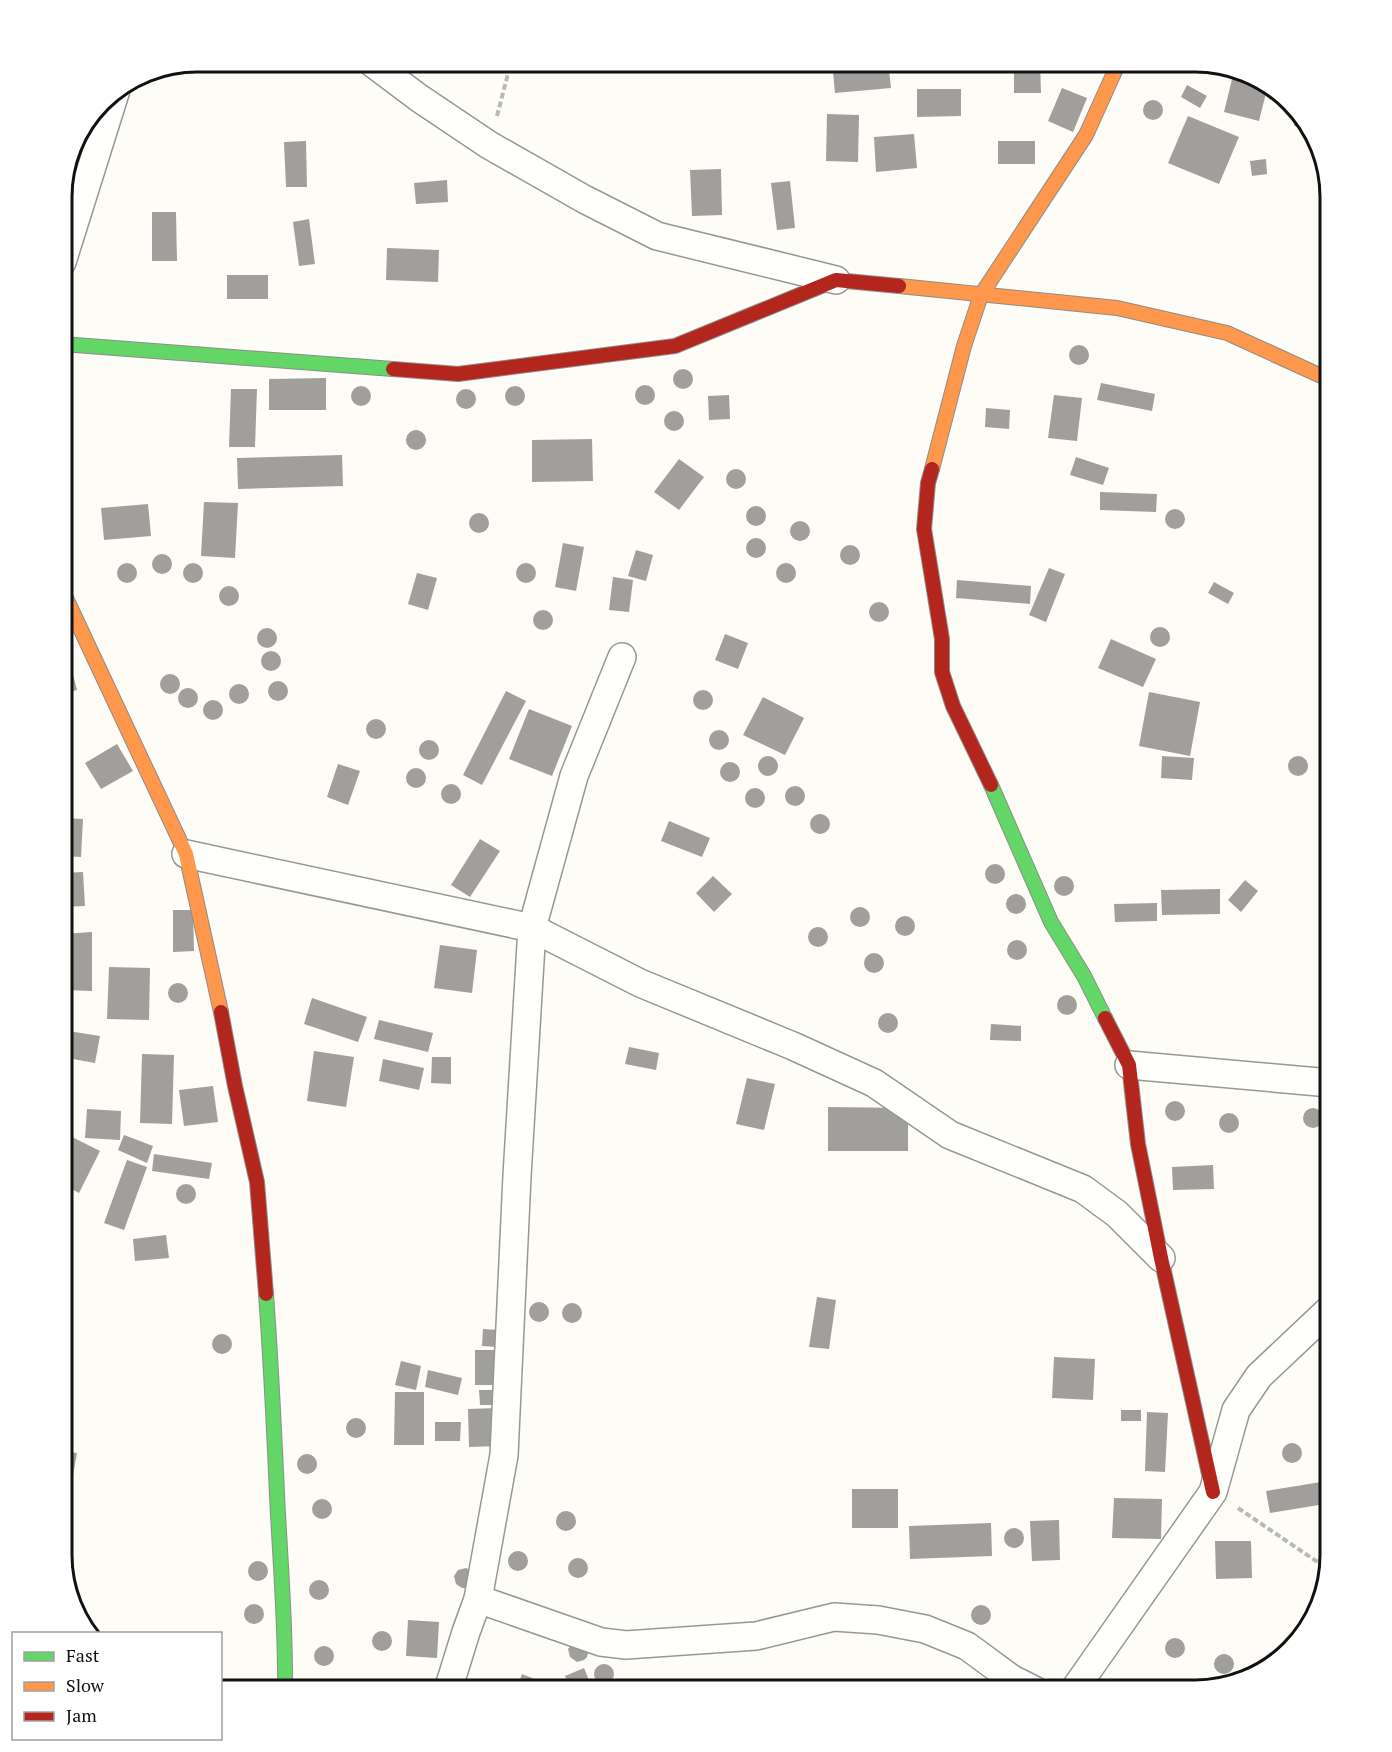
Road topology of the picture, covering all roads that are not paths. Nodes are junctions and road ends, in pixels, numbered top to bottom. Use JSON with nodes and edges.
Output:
{"nodes":[{"id":1,"x":384,"y":72,"type":"edge"},
{"id":2,"x":1114,"y":72,"type":"edge"},
{"id":3,"x":111,"y":107,"type":"edge"},
{"id":4,"x":72,"y":230,"type":"edge"},
{"id":5,"x":836,"y":280,"type":"junction"},
{"id":6,"x":981,"y":295,"type":"junction"},
{"id":7,"x":72,"y":345,"type":"edge"},
{"id":8,"x":1320,"y":375,"type":"edge"},
{"id":9,"x":72,"y":611,"type":"edge"},
{"id":10,"x":622,"y":657,"type":"dead end"},
{"id":11,"x":186,"y":854,"type":"junction"},
{"id":12,"x":532,"y":928,"type":"junction"},
{"id":13,"x":1129,"y":1065,"type":"junction"},
{"id":14,"x":1320,"y":1082,"type":"edge"},
{"id":15,"x":1161,"y":1257,"type":"junction"},
{"id":16,"x":1320,"y":1318,"type":"edge"},
{"id":17,"x":1213,"y":1492,"type":"junction"},
{"id":18,"x":478,"y":1599,"type":"junction"},
{"id":19,"x":285,"y":1680,"type":"edge"},
{"id":20,"x":451,"y":1680,"type":"edge"},
{"id":21,"x":1014,"y":1680,"type":"edge"},
{"id":22,"x":1081,"y":1680,"type":"edge"}],
"edges":[{"from":1,"to":5,"type":"street"},
{"from":2,"to":6,"type":"street"},
{"from":3,"to":4,"type":"street"},
{"from":5,"to":6,"type":"street"},
{"from":5,"to":7,"type":"street"},
{"from":6,"to":8,"type":"street"},
{"from":6,"to":13,"type":"street"},
{"from":9,"to":11,"type":"street"},
{"from":10,"to":12,"type":"street"},
{"from":11,"to":12,"type":"street"},
{"from":11,"to":19,"type":"street"},
{"from":12,"to":15,"type":"street"},
{"from":12,"to":18,"type":"street"},
{"from":13,"to":14,"type":"street"},
{"from":13,"to":15,"type":"street"},
{"from":15,"to":17,"type":"street"},
{"from":16,"to":17,"type":"street"},
{"from":17,"to":22,"type":"street"},
{"from":18,"to":20,"type":"street"},
{"from":18,"to":21,"type":"street"}]}
